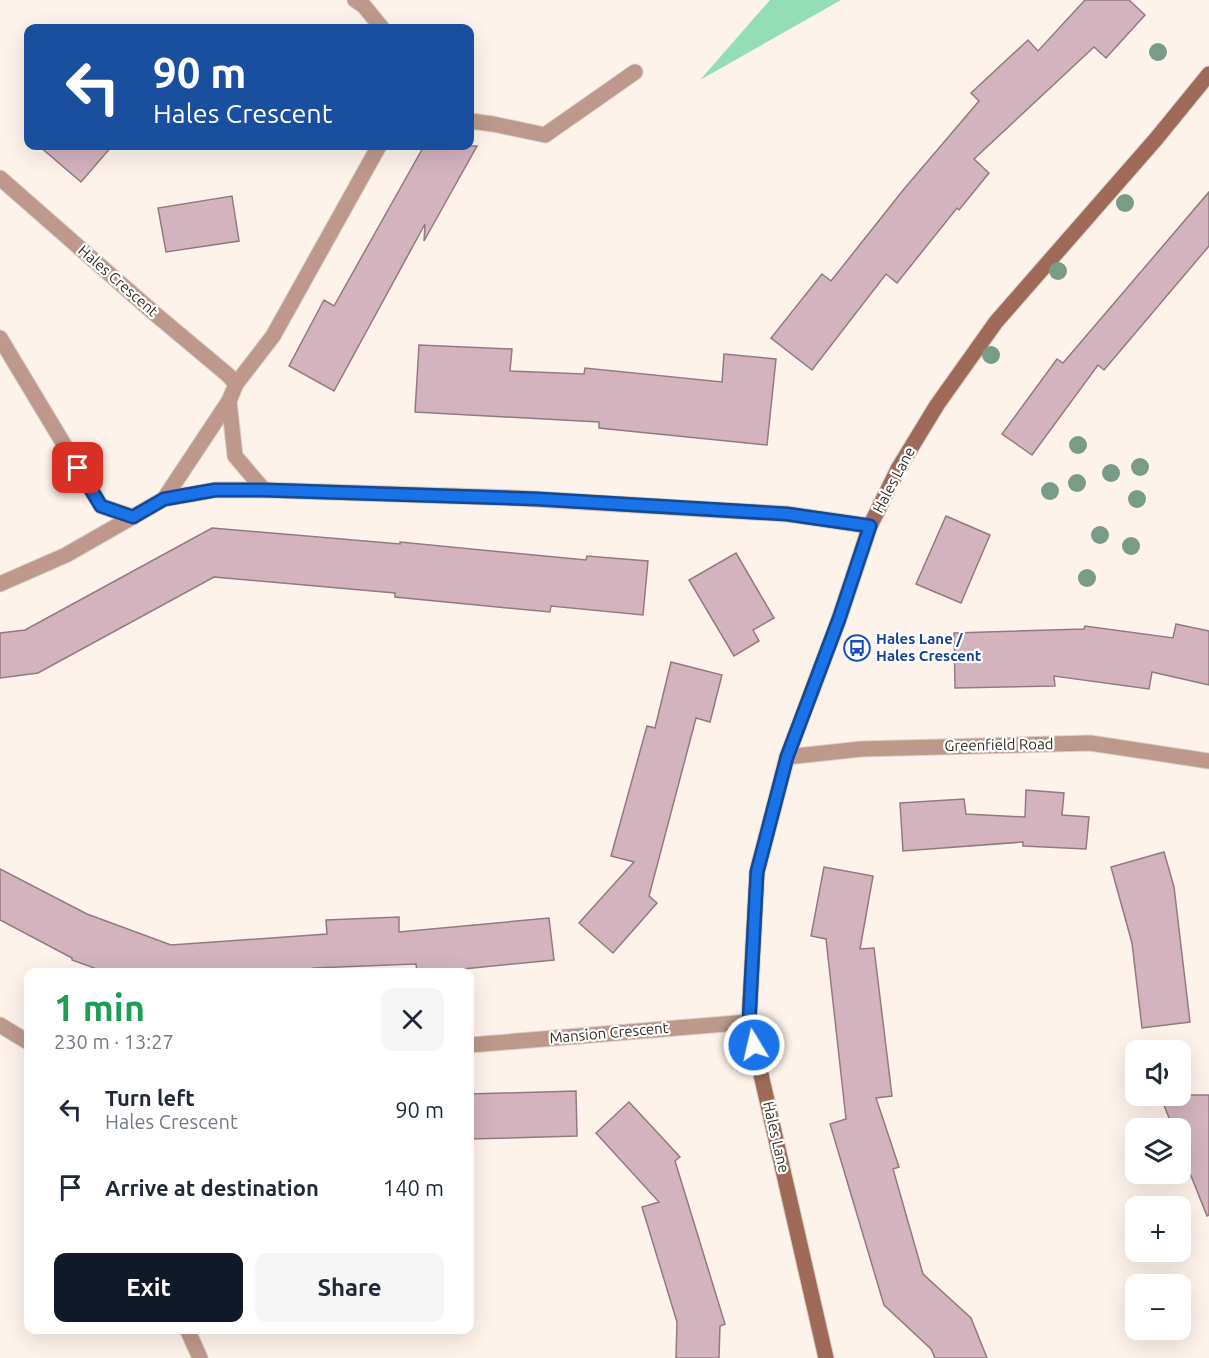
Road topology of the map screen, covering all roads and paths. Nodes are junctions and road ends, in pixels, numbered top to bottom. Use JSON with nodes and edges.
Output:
{"nodes":[{"id":1,"x":355,"y":0,"type":"edge"},
{"id":2,"x":379,"y":24,"type":"edge"},
{"id":3,"x":635,"y":72,"type":"dead end"},
{"id":4,"x":1209,"y":74,"type":"edge"},
{"id":5,"x":474,"y":122,"type":"edge"},
{"id":6,"x":377,"y":150,"type":"edge"},
{"id":7,"x":0,"y":178,"type":"edge"},
{"id":8,"x":0,"y":338,"type":"edge"},
{"id":9,"x":236,"y":384,"type":"junction"},
{"id":10,"x":229,"y":401,"type":"junction"},
{"id":11,"x":264,"y":490,"type":"junction"},
{"id":12,"x":164,"y":499,"type":"junction"},
{"id":13,"x":133,"y":517,"type":"junction"},
{"id":14,"x":870,"y":526,"type":"junction"},
{"id":15,"x":0,"y":584,"type":"edge"},
{"id":16,"x":787,"y":757,"type":"junction"},
{"id":17,"x":1209,"y":761,"type":"edge"},
{"id":18,"x":749,"y":1022,"type":"junction"},
{"id":19,"x":0,"y":1025,"type":"edge"},
{"id":20,"x":24,"y":1040,"type":"edge"},
{"id":21,"x":474,"y":1045,"type":"edge"},
{"id":22,"x":189,"y":1334,"type":"edge"},
{"id":23,"x":200,"y":1358,"type":"edge"},
{"id":24,"x":826,"y":1358,"type":"edge"}],
"edges":[{"from":1,"to":2,"type":"street"},
{"from":3,"to":5,"type":"street"},
{"from":4,"to":14,"type":"street","name":"Hales Lane"},
{"from":6,"to":9,"type":"street"},
{"from":7,"to":9,"type":"street","name":"Hales Crescent"},
{"from":8,"to":13,"type":"street"},
{"from":9,"to":10,"type":"street"},
{"from":10,"to":11,"type":"street"},
{"from":10,"to":12,"type":"street"},
{"from":11,"to":12,"type":"street"},
{"from":11,"to":14,"type":"street"},
{"from":12,"to":13,"type":"street"},
{"from":13,"to":15,"type":"street"},
{"from":14,"to":16,"type":"street","name":"Hales Lane"},
{"from":16,"to":17,"type":"street","name":"Greenfield Road"},
{"from":16,"to":18,"type":"street","name":"Hales Lane"},
{"from":18,"to":21,"type":"street","name":"Mansion Crescent"},
{"from":18,"to":24,"type":"street","name":"Hales Lane"},
{"from":19,"to":20,"type":"street"},
{"from":22,"to":23,"type":"street"}]}
